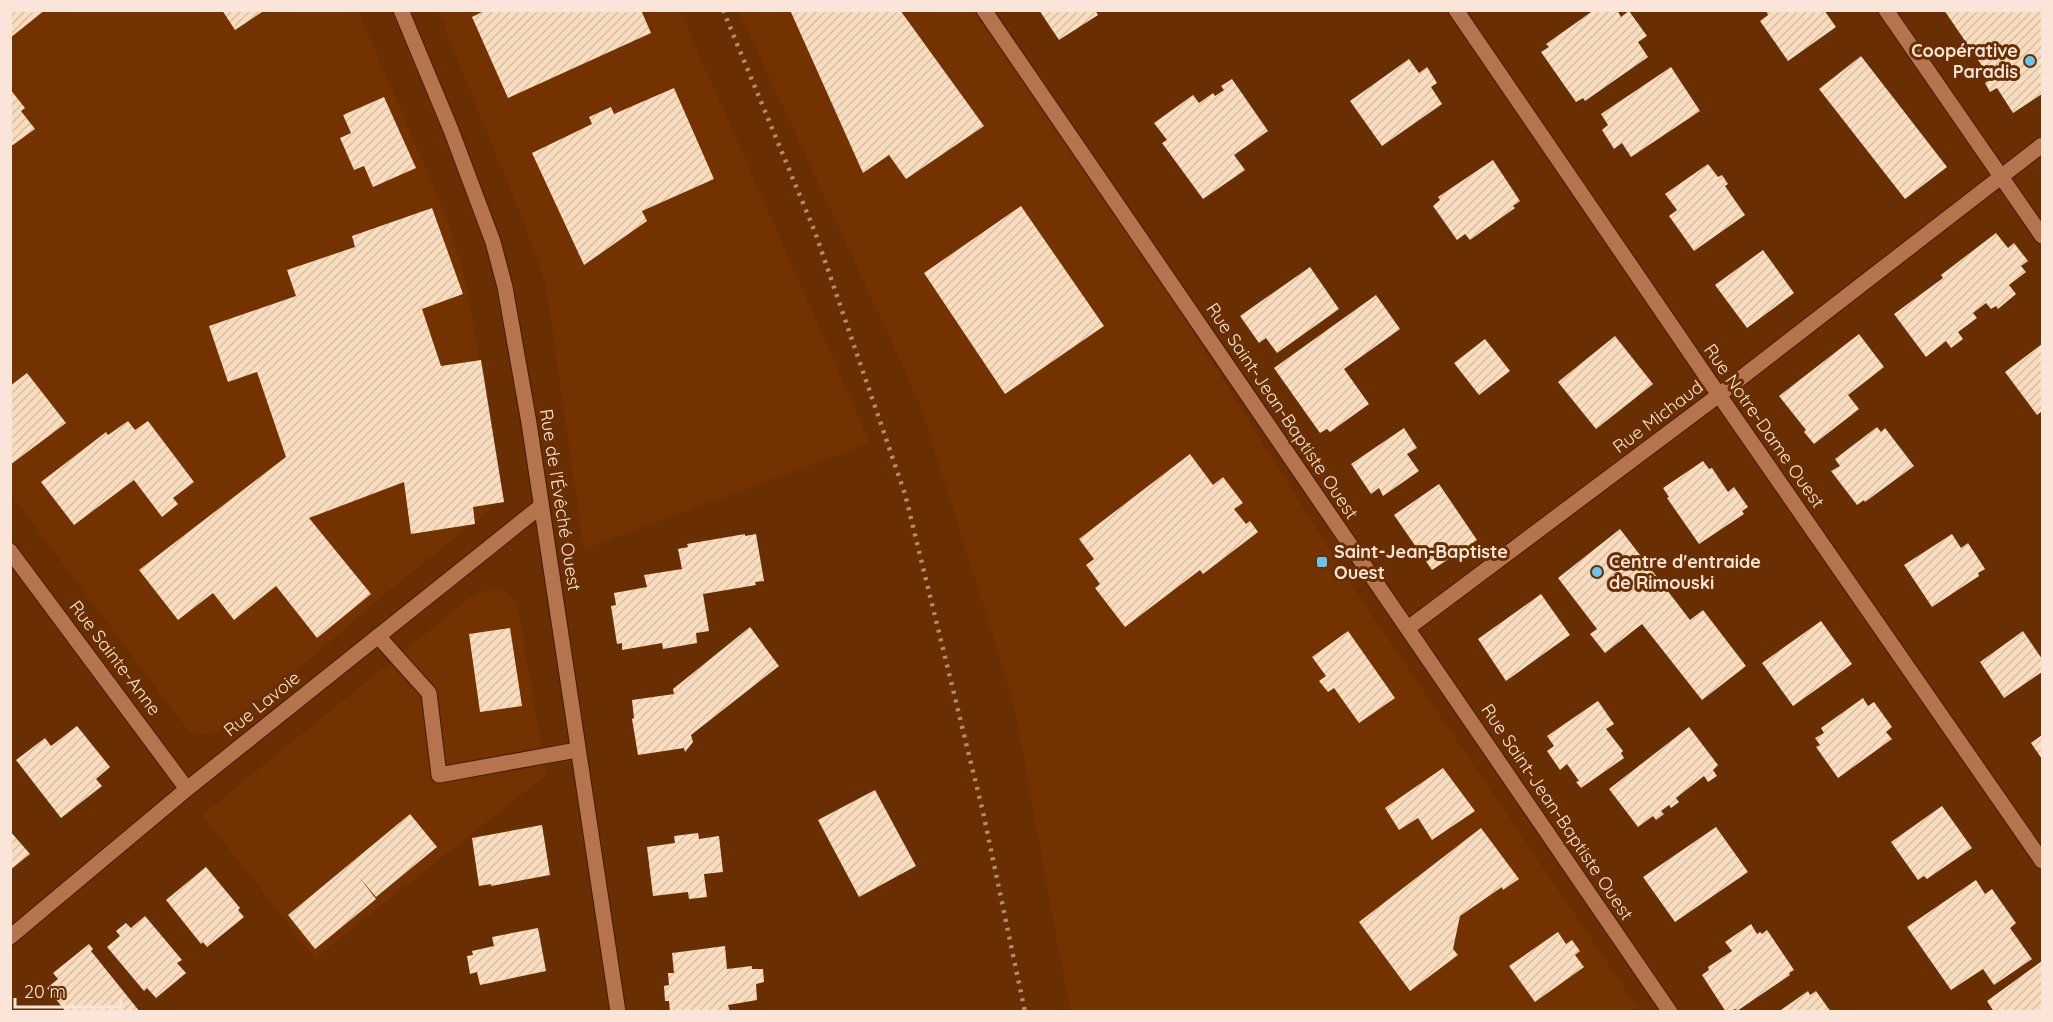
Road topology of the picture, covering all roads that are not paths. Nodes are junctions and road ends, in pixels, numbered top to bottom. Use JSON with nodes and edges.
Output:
{"nodes":[{"id":1,"x":401,"y":10,"type":"edge"},
{"id":2,"x":984,"y":10,"type":"edge"},
{"id":3,"x":1456,"y":10,"type":"edge"},
{"id":4,"x":1886,"y":10,"type":"edge"},
{"id":5,"x":2043,"y":145,"type":"edge"},
{"id":6,"x":2001,"y":178,"type":"junction"},
{"id":7,"x":2043,"y":237,"type":"edge"},
{"id":8,"x":1719,"y":395,"type":"junction"},
{"id":9,"x":541,"y":506,"type":"junction"},
{"id":10,"x":10,"y":551,"type":"edge"},
{"id":11,"x":1408,"y":628,"type":"junction"},
{"id":12,"x":378,"y":636,"type":"junction"},
{"id":13,"x":577,"y":750,"type":"junction"},
{"id":14,"x":187,"y":789,"type":"junction"},
{"id":15,"x":2043,"y":861,"type":"edge"},
{"id":16,"x":10,"y":937,"type":"edge"},
{"id":17,"x":618,"y":1011,"type":"edge"},
{"id":18,"x":1670,"y":1011,"type":"edge"}],
"edges":[{"from":1,"to":9,"type":"street","name":"Rue de l'Évêché Ouest"},
{"from":2,"to":11,"type":"street","name":"Rue Saint-Jean-Baptiste Ouest"},
{"from":3,"to":8,"type":"street","name":"Rue Notre-Dame Ouest"},
{"from":4,"to":6,"type":"street"},
{"from":5,"to":6,"type":"street","name":"Rue Michaud"},
{"from":6,"to":7,"type":"street"},
{"from":6,"to":8,"type":"street","name":"Rue Michaud"},
{"from":8,"to":11,"type":"street","name":"Rue Michaud"},
{"from":8,"to":15,"type":"street","name":"Rue Notre-Dame Ouest"},
{"from":9,"to":12,"type":"street","name":"Rue Lavoie"},
{"from":9,"to":13,"type":"street","name":"Rue de l'Évêché Ouest"},
{"from":10,"to":14,"type":"street","name":"Rue Sainte-Anne"},
{"from":11,"to":18,"type":"street","name":"Rue Saint-Jean-Baptiste Ouest"},
{"from":12,"to":13,"type":"street"},
{"from":12,"to":14,"type":"street","name":"Rue Lavoie"},
{"from":13,"to":17,"type":"street","name":"Rue de l'Évêché Ouest"},
{"from":14,"to":16,"type":"street","name":"Rue Lavoie"}]}
